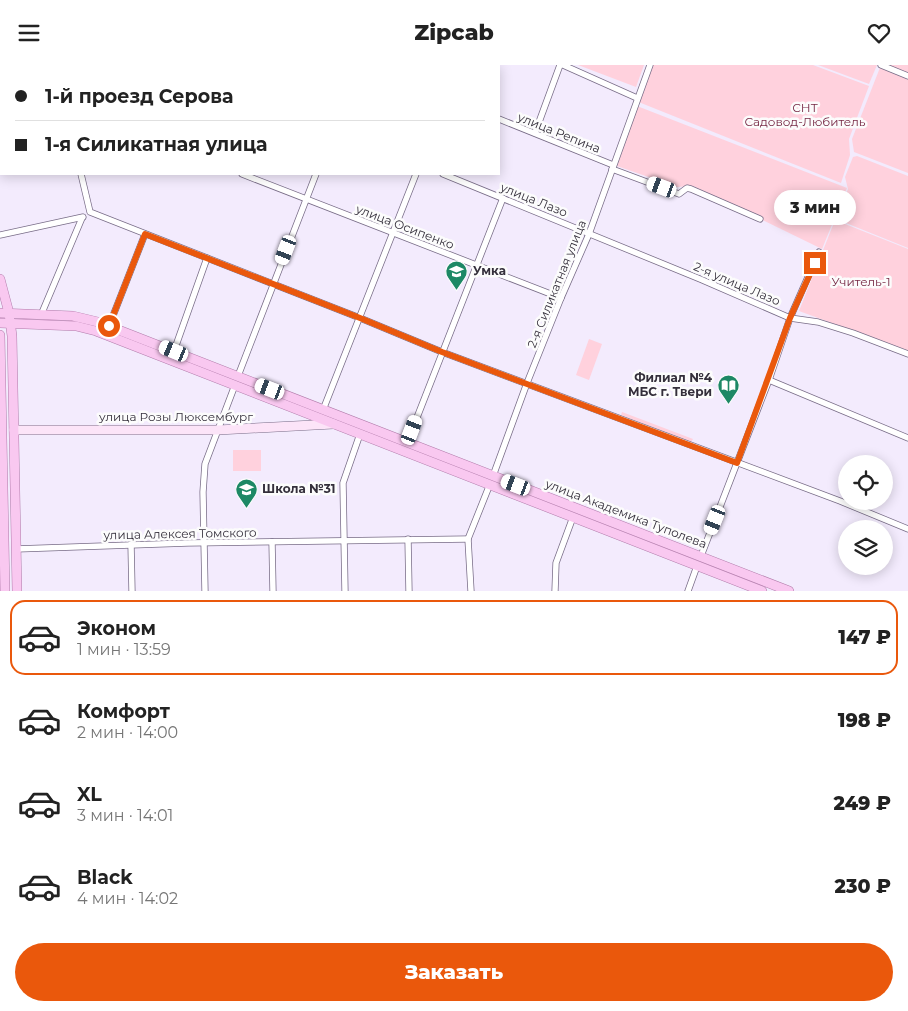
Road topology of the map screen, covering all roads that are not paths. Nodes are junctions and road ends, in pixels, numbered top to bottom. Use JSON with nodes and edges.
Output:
{"nodes":[{"id":1,"x":562,"y":65,"type":"edge"},
{"id":2,"x":650,"y":65,"type":"edge"},
{"id":3,"x":881,"y":65,"type":"edge"},
{"id":4,"x":908,"y":76,"type":"edge"},
{"id":5,"x":637,"y":98,"type":"junction"},
{"id":6,"x":500,"y":119,"type":"edge"},
{"id":7,"x":534,"y":133,"type":"junction"},
{"id":8,"x":612,"y":167,"type":"junction"},
{"id":9,"x":82,"y":175,"type":"edge"},
{"id":10,"x":245,"y":175,"type":"edge"},
{"id":11,"x":316,"y":175,"type":"edge"},
{"id":12,"x":416,"y":175,"type":"edge"},
{"id":13,"x":446,"y":175,"type":"edge"},
{"id":14,"x":503,"y":198,"type":"junction"},
{"id":15,"x":306,"y":199,"type":"junction"},
{"id":16,"x":90,"y":212,"type":"junction"},
{"id":17,"x":82,"y":218,"type":"junction"},
{"id":18,"x":760,"y":219,"type":"dead end"},
{"id":19,"x":392,"y":233,"type":"junction"},
{"id":20,"x":145,"y":234,"type":"junction"},
{"id":21,"x":589,"y":234,"type":"junction"},
{"id":22,"x":0,"y":235,"type":"edge"},
{"id":23,"x":819,"y":252,"type":"dead end"},
{"id":24,"x":207,"y":258,"type":"junction"},
{"id":25,"x":476,"y":266,"type":"junction"},
{"id":26,"x":0,"y":279,"type":"edge"},
{"id":27,"x":273,"y":284,"type":"junction"},
{"id":28,"x":561,"y":298,"type":"junction"},
{"id":29,"x":4,"y":313,"type":"edge"},
{"id":30,"x":41,"y":315,"type":"junction"},
{"id":31,"x":360,"y":318,"type":"junction"},
{"id":32,"x":790,"y":318,"type":"junction"},
{"id":33,"x":0,"y":323,"type":"edge"},
{"id":34,"x":10,"y":323,"type":"junction"},
{"id":35,"x":109,"y":326,"type":"junction"},
{"id":36,"x":0,"y":335,"type":"edge"},
{"id":37,"x":174,"y":351,"type":"junction"},
{"id":38,"x":442,"y":352,"type":"junction"},
{"id":39,"x":908,"y":354,"type":"edge"},
{"id":40,"x":769,"y":380,"type":"junction"},
{"id":41,"x":237,"y":381,"type":"junction"},
{"id":42,"x":527,"y":383,"type":"junction"},
{"id":43,"x":323,"y":410,"type":"junction"},
{"id":44,"x":339,"y":421,"type":"junction"},
{"id":45,"x":14,"y":430,"type":"junction"},
{"id":46,"x":218,"y":430,"type":"junction"},
{"id":47,"x":1,"y":431,"type":"edge"},
{"id":48,"x":360,"y":434,"type":"junction"},
{"id":49,"x":908,"y":438,"type":"edge"},
{"id":50,"x":407,"y":443,"type":"junction"},
{"id":51,"x":737,"y":463,"type":"junction"},
{"id":52,"x":492,"y":480,"type":"junction"},
{"id":53,"x":573,"y":517,"type":"junction"},
{"id":54,"x":908,"y":529,"type":"edge"},
{"id":55,"x":408,"y":539,"type":"junction"},
{"id":56,"x":468,"y":539,"type":"junction"},
{"id":57,"x":344,"y":540,"type":"junction"},
{"id":58,"x":272,"y":542,"type":"junction"},
{"id":59,"x":204,"y":543,"type":"junction"},
{"id":60,"x":131,"y":544,"type":"junction"},
{"id":61,"x":16,"y":549,"type":"junction"},
{"id":62,"x":705,"y":558,"type":"junction"},
{"id":63,"x":694,"y":565,"type":"junction"},
{"id":64,"x":5,"y":591,"type":"edge"},
{"id":65,"x":17,"y":591,"type":"edge"},
{"id":66,"x":132,"y":591,"type":"edge"},
{"id":67,"x":205,"y":591,"type":"edge"},
{"id":68,"x":274,"y":591,"type":"edge"},
{"id":69,"x":345,"y":591,"type":"edge"},
{"id":70,"x":409,"y":591,"type":"edge"},
{"id":71,"x":470,"y":591,"type":"edge"},
{"id":72,"x":555,"y":591,"type":"edge"},
{"id":73,"x":688,"y":591,"type":"edge"},
{"id":74,"x":762,"y":591,"type":"edge"},
{"id":75,"x":790,"y":591,"type":"edge"}],
"edges":[{"from":1,"to":5,"type":"street"},
{"from":1,"to":7,"type":"street"},
{"from":2,"to":5,"type":"street","name":"2-я Силикатная улица"},
{"from":3,"to":4,"type":"street"},
{"from":5,"to":8,"type":"street","name":"2-я Силикатная улица"},
{"from":6,"to":7,"type":"street","name":"улица Репина"},
{"from":7,"to":8,"type":"street","name":"улица Репина"},
{"from":8,"to":18,"type":"street","name":"улица Репина"},
{"from":8,"to":21,"type":"street","name":"2-я Силикатная улица"},
{"from":9,"to":16,"type":"street"},
{"from":10,"to":15,"type":"street","name":"улица Осипенко"},
{"from":11,"to":15,"type":"street"},
{"from":12,"to":19,"type":"street"},
{"from":13,"to":14,"type":"street","name":"улица Лазо"},
{"from":14,"to":21,"type":"street","name":"улица Лазо"},
{"from":14,"to":25,"type":"street"},
{"from":15,"to":19,"type":"street","name":"улица Осипенко"},
{"from":15,"to":27,"type":"street"},
{"from":16,"to":17,"type":"street"},
{"from":16,"to":20,"type":"street"},
{"from":17,"to":22,"type":"street"},
{"from":17,"to":30,"type":"street"},
{"from":19,"to":25,"type":"street","name":"улица Осипенко"},
{"from":19,"to":31,"type":"street"},
{"from":20,"to":24,"type":"street"},
{"from":20,"to":35,"type":"street"},
{"from":21,"to":28,"type":"street","name":"2-я Силикатная улица"},
{"from":21,"to":32,"type":"street","name":"2-я улица Лазо"},
{"from":23,"to":32,"type":"street"},
{"from":24,"to":27,"type":"street"},
{"from":24,"to":37,"type":"street"},
{"from":25,"to":28,"type":"street","name":"улица Осипенко"},
{"from":25,"to":38,"type":"street"},
{"from":26,"to":29,"type":"main road"},
{"from":27,"to":31,"type":"street"},
{"from":27,"to":41,"type":"street"},
{"from":28,"to":42,"type":"street","name":"2-я Силикатная улица"},
{"from":29,"to":30,"type":"main road","name":"улица Академика Туполева"},
{"from":29,"to":34,"type":"main road"},
{"from":30,"to":35,"type":"main road","name":"улица Академика Туполева"},
{"from":31,"to":38,"type":"street"},
{"from":31,"to":43,"type":"street"},
{"from":32,"to":39,"type":"street","name":"2-я улица Лазо"},
{"from":32,"to":40,"type":"street"},
{"from":33,"to":34,"type":"main road","name":"улица Академика Туполева"},
{"from":34,"to":41,"type":"main road","name":"улица Академика Туполева"},
{"from":34,"to":45,"type":"main road"},
{"from":35,"to":37,"type":"main road","name":"улица Академика Туполева"},
{"from":36,"to":47,"type":"main road"},
{"from":37,"to":41,"type":"main road","name":"улица Академика Туполева"},
{"from":38,"to":42,"type":"street"},
{"from":38,"to":50,"type":"street"},
{"from":40,"to":49,"type":"street"},
{"from":40,"to":51,"type":"street"},
{"from":41,"to":43,"type":"main road","name":"улица Академика Туполева"},
{"from":41,"to":44,"type":"main road","name":"улица Академика Туполева"},
{"from":41,"to":46,"type":"street"},
{"from":42,"to":51,"type":"street"},
{"from":42,"to":52,"type":"street","name":"2-я Силикатная улица"},
{"from":43,"to":44,"type":"main road","name":"улица Академика Туполева"},
{"from":44,"to":46,"type":"street","name":"улица Розы Люксембург"},
{"from":44,"to":48,"type":"main road","name":"улица Академика Туполева"},
{"from":44,"to":50,"type":"main road","name":"улица Академика Туполева"},
{"from":45,"to":46,"type":"street","name":"улица Розы Люксембург"},
{"from":45,"to":61,"type":"main road"},
{"from":46,"to":59,"type":"street"},
{"from":47,"to":64,"type":"main road"},
{"from":48,"to":52,"type":"main road","name":"улица Академика Туполева"},
{"from":48,"to":57,"type":"street"},
{"from":50,"to":52,"type":"main road","name":"улица Академика Туполева"},
{"from":51,"to":54,"type":"street"},
{"from":51,"to":62,"type":"street"},
{"from":52,"to":53,"type":"main road","name":"улица Академика Туполева"},
{"from":52,"to":56,"type":"street","name":"2-я Силикатная улица"},
{"from":52,"to":62,"type":"main road","name":"улица Академика Туполева"},
{"from":53,"to":63,"type":"main road","name":"улица Академика Туполева"},
{"from":53,"to":72,"type":"street"},
{"from":55,"to":56,"type":"street","name":"улица Алексея Томского"},
{"from":55,"to":57,"type":"street","name":"улица Алексея Томского"},
{"from":55,"to":70,"type":"street"},
{"from":56,"to":71,"type":"street","name":"2-я Силикатная улица"},
{"from":57,"to":58,"type":"street","name":"улица Алексея Томского"},
{"from":57,"to":69,"type":"street"},
{"from":58,"to":59,"type":"street","name":"улица Алексея Томского"},
{"from":58,"to":68,"type":"street"},
{"from":59,"to":60,"type":"street","name":"улица Алексея Томского"},
{"from":59,"to":67,"type":"street"},
{"from":60,"to":61,"type":"street","name":"улица Алексея Томского"},
{"from":60,"to":66,"type":"street"},
{"from":61,"to":65,"type":"main road"},
{"from":62,"to":63,"type":"main road"},
{"from":62,"to":75,"type":"main road","name":"улица Академика Туполева"},
{"from":63,"to":73,"type":"street"},
{"from":63,"to":74,"type":"main road","name":"улица Академика Туполева"}]}
